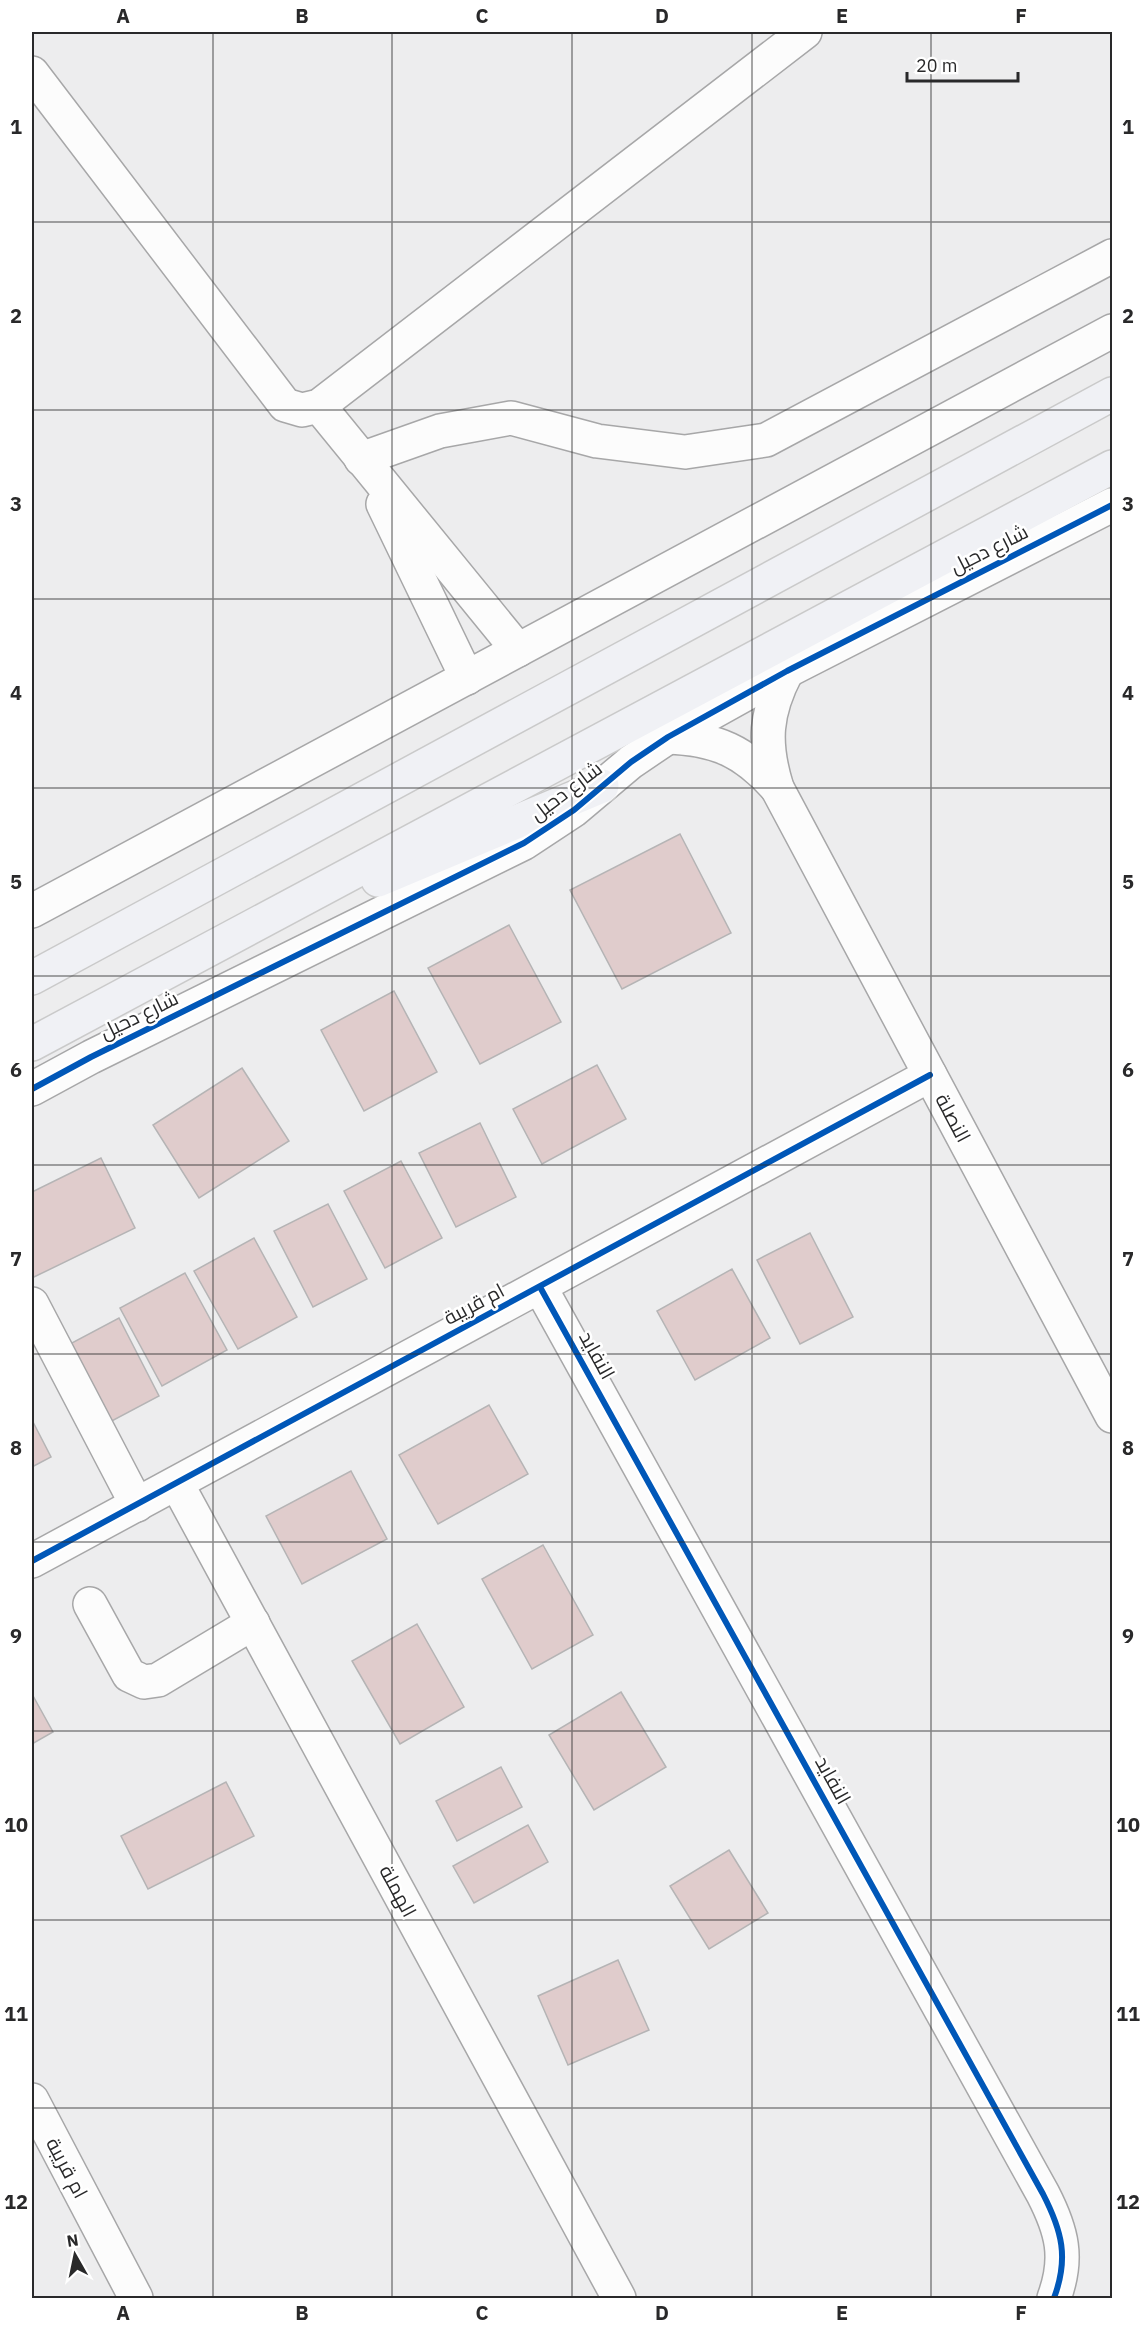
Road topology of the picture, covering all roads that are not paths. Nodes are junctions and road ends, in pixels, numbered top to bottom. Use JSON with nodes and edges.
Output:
{"nodes":[{"id":1,"x":805,"y":32,"type":"edge"},
{"id":2,"x":32,"y":73,"type":"edge"},
{"id":3,"x":1113,"y":256,"type":"edge"},
{"id":4,"x":1113,"y":331,"type":"edge"},
{"id":5,"x":1113,"y":394,"type":"edge"},
{"id":6,"x":319,"y":406,"type":"junction"},
{"id":7,"x":361,"y":459,"type":"junction"},
{"id":8,"x":1113,"y":467,"type":"edge"},
{"id":9,"x":1113,"y":505,"type":"edge"},
{"id":10,"x":473,"y":593,"type":"junction"},
{"id":11,"x":437,"y":616,"type":"junction"},
{"id":12,"x":518,"y":650,"type":"junction"},
{"id":13,"x":787,"y":671,"type":"junction"},
{"id":14,"x":467,"y":678,"type":"junction"},
{"id":15,"x":668,"y":737,"type":"junction"},
{"id":16,"x":602,"y":786,"type":"junction"},
{"id":17,"x":777,"y":788,"type":"junction"},
{"id":18,"x":32,"y":911,"type":"edge"},
{"id":19,"x":199,"y":954,"type":"junction"},
{"id":20,"x":32,"y":978,"type":"edge"},
{"id":21,"x":32,"y":1044,"type":"edge"},
{"id":22,"x":930,"y":1075,"type":"junction"},
{"id":23,"x":32,"y":1089,"type":"edge"},
{"id":24,"x":540,"y":1287,"type":"junction"},
{"id":25,"x":32,"y":1305,"type":"edge"},
{"id":26,"x":1113,"y":1416,"type":"edge"},
{"id":27,"x":177,"y":1484,"type":"junction"},
{"id":28,"x":137,"y":1505,"type":"junction"},
{"id":29,"x":32,"y":1561,"type":"edge"},
{"id":30,"x":90,"y":1604,"type":"dead end"},
{"id":31,"x":253,"y":1623,"type":"junction"},
{"id":32,"x":32,"y":2100,"type":"edge"},
{"id":33,"x":136,"y":2298,"type":"edge"},
{"id":34,"x":619,"y":2298,"type":"edge"},
{"id":35,"x":1054,"y":2298,"type":"edge"}],
"edges":[{"from":1,"to":6,"type":"street"},
{"from":2,"to":6,"type":"street"},
{"from":3,"to":7,"type":"street"},
{"from":4,"to":12,"type":"street"},
{"from":5,"to":20,"type":"main road"},
{"from":6,"to":7,"type":"street"},
{"from":7,"to":10,"type":"street"},
{"from":7,"to":11,"type":"street"},
{"from":8,"to":19,"type":"main road","name":"شارع دحيل"},
{"from":9,"to":13,"type":"street","name":"شارع دحيل"},
{"from":10,"to":11,"type":"street"},
{"from":10,"to":12,"type":"street"},
{"from":11,"to":14,"type":"street"},
{"from":12,"to":14,"type":"street"},
{"from":13,"to":15,"type":"street","name":"شارع دحيل"},
{"from":13,"to":17,"type":"street","name":"النصلة"},
{"from":14,"to":18,"type":"street"},
{"from":15,"to":16,"type":"street","name":"شارع دحيل"},
{"from":15,"to":17,"type":"street","name":"النصلة"},
{"from":16,"to":19,"type":"main road"},
{"from":16,"to":23,"type":"street","name":"شارع دحيل"},
{"from":17,"to":22,"type":"street","name":"النصلة"},
{"from":19,"to":21,"type":"main road","name":"شارع دحيل"},
{"from":22,"to":24,"type":"street","name":"ام قريبة"},
{"from":22,"to":26,"type":"street","name":"النصلة"},
{"from":24,"to":27,"type":"street","name":"ام قريبة"},
{"from":24,"to":35,"type":"street","name":"النفايد"},
{"from":25,"to":28,"type":"street"},
{"from":27,"to":28,"type":"street","name":"ام قريبة"},
{"from":27,"to":31,"type":"street","name":"الهملة"},
{"from":28,"to":29,"type":"street","name":"ام قريبة"},
{"from":30,"to":31,"type":"street"},
{"from":31,"to":34,"type":"street","name":"الهملة"},
{"from":32,"to":33,"type":"street","name":"ام قريبة"}]}
